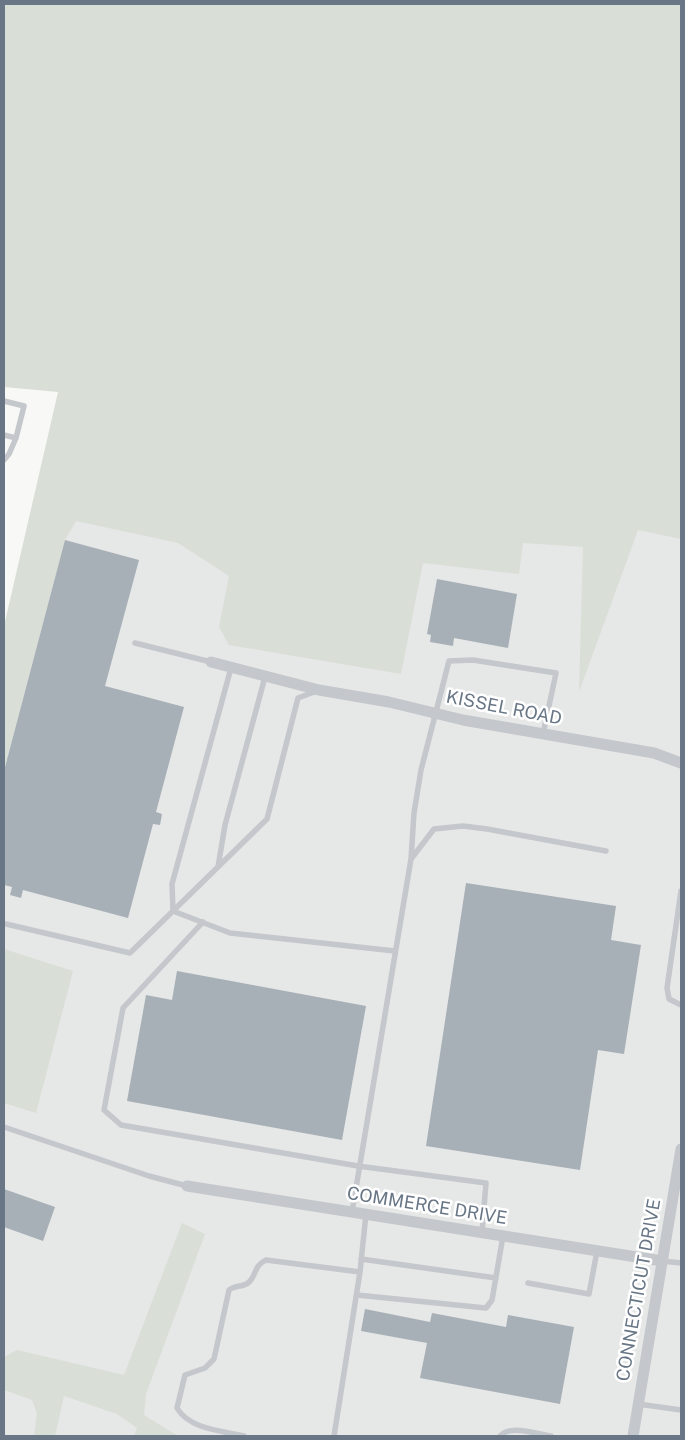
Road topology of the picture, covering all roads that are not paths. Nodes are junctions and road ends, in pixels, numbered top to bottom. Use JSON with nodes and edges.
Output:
{"nodes":[{"id":1,"x":4,"y":401,"type":"edge"},
{"id":2,"x":4,"y":435,"type":"edge"},
{"id":3,"x":16,"y":438,"type":"junction"},
{"id":4,"x":4,"y":460,"type":"edge"},
{"id":5,"x":135,"y":643,"type":"dead end"},
{"id":6,"x":211,"y":662,"type":"joint"},
{"id":7,"x":231,"y":668,"type":"junction"},
{"id":8,"x":265,"y":677,"type":"junction"},
{"id":9,"x":318,"y":690,"type":"junction"},
{"id":10,"x":434,"y":713,"type":"junction"},
{"id":11,"x":543,"y":734,"type":"junction"},
{"id":12,"x":681,"y":764,"type":"edge"},
{"id":13,"x":606,"y":851,"type":"dead end"},
{"id":14,"x":411,"y":860,"type":"junction"},
{"id":15,"x":218,"y":867,"type":"junction"},
{"id":16,"x":681,"y":891,"type":"edge"},
{"id":17,"x":173,"y":911,"type":"junction"},
{"id":18,"x":203,"y":922,"type":"junction"},
{"id":19,"x":6,"y":924,"type":"dead end"},
{"id":20,"x":395,"y":951,"type":"junction"},
{"id":21,"x":681,"y":1005,"type":"edge"},
{"id":22,"x":4,"y":1127,"type":"edge"},
{"id":23,"x":681,"y":1150,"type":"edge"},
{"id":24,"x":358,"y":1166,"type":"junction"},
{"id":25,"x":187,"y":1186,"type":"joint"},
{"id":26,"x":352,"y":1212,"type":"junction"},
{"id":27,"x":366,"y":1214,"type":"junction"},
{"id":28,"x":482,"y":1232,"type":"junction"},
{"id":29,"x":503,"y":1236,"type":"junction"},
{"id":30,"x":597,"y":1250,"type":"junction"},
{"id":31,"x":361,"y":1259,"type":"junction"},
{"id":32,"x":662,"y":1261,"type":"junction"},
{"id":33,"x":681,"y":1263,"type":"edge"},
{"id":34,"x":360,"y":1272,"type":"junction"},
{"id":35,"x":496,"y":1278,"type":"junction"},
{"id":36,"x":528,"y":1283,"type":"dead end"},
{"id":37,"x":357,"y":1295,"type":"junction"},
{"id":38,"x":638,"y":1404,"type":"junction"},
{"id":39,"x":681,"y":1410,"type":"edge"},
{"id":40,"x":244,"y":1436,"type":"edge"},
{"id":41,"x":334,"y":1436,"type":"edge"},
{"id":42,"x":500,"y":1436,"type":"edge"},
{"id":43,"x":551,"y":1436,"type":"edge"},
{"id":44,"x":633,"y":1436,"type":"edge"}],
"edges":[{"from":1,"to":3,"type":"lane"},
{"from":2,"to":3,"type":"lane"},
{"from":3,"to":4,"type":"lane"},
{"from":5,"to":6,"type":"lane"},
{"from":6,"to":7,"type":"street","name":"KISSEL ROAD"},
{"from":7,"to":8,"type":"street","name":"KISSEL ROAD"},
{"from":7,"to":17,"type":"lane"},
{"from":8,"to":9,"type":"street","name":"KISSEL ROAD"},
{"from":8,"to":15,"type":"lane"},
{"from":9,"to":10,"type":"street","name":"KISSEL ROAD"},
{"from":9,"to":15,"type":"lane"},
{"from":10,"to":11,"type":"street","name":"KISSEL ROAD"},
{"from":10,"to":11,"type":"lane"},
{"from":10,"to":14,"type":"lane"},
{"from":11,"to":12,"type":"street","name":"KISSEL ROAD"},
{"from":13,"to":14,"type":"lane"},
{"from":14,"to":20,"type":"lane"},
{"from":15,"to":17,"type":"lane"},
{"from":16,"to":21,"type":"lane"},
{"from":17,"to":18,"type":"lane"},
{"from":17,"to":19,"type":"lane"},
{"from":18,"to":20,"type":"lane"},
{"from":18,"to":24,"type":"lane"},
{"from":20,"to":24,"type":"lane"},
{"from":22,"to":25,"type":"lane"},
{"from":23,"to":32,"type":"street","name":"CONNECTICUT DRIVE"},
{"from":24,"to":26,"type":"lane"},
{"from":24,"to":28,"type":"lane"},
{"from":25,"to":26,"type":"street","name":"COMMERCE DRIVE"},
{"from":26,"to":27,"type":"street","name":"COMMERCE DRIVE"},
{"from":27,"to":28,"type":"street","name":"COMMERCE DRIVE"},
{"from":27,"to":31,"type":"lane"},
{"from":28,"to":29,"type":"street","name":"COMMERCE DRIVE"},
{"from":29,"to":30,"type":"street","name":"COMMERCE DRIVE"},
{"from":29,"to":35,"type":"lane"},
{"from":30,"to":32,"type":"street","name":"COMMERCE DRIVE"},
{"from":30,"to":36,"type":"lane"},
{"from":31,"to":34,"type":"lane"},
{"from":31,"to":35,"type":"lane"},
{"from":32,"to":33,"type":"lane"},
{"from":32,"to":38,"type":"street","name":"CONNECTICUT DRIVE"},
{"from":34,"to":37,"type":"lane"},
{"from":34,"to":40,"type":"lane"},
{"from":35,"to":37,"type":"lane"},
{"from":37,"to":41,"type":"lane"},
{"from":38,"to":39,"type":"lane"},
{"from":38,"to":44,"type":"street","name":"CONNECTICUT DRIVE"},
{"from":42,"to":43,"type":"lane"}]}
